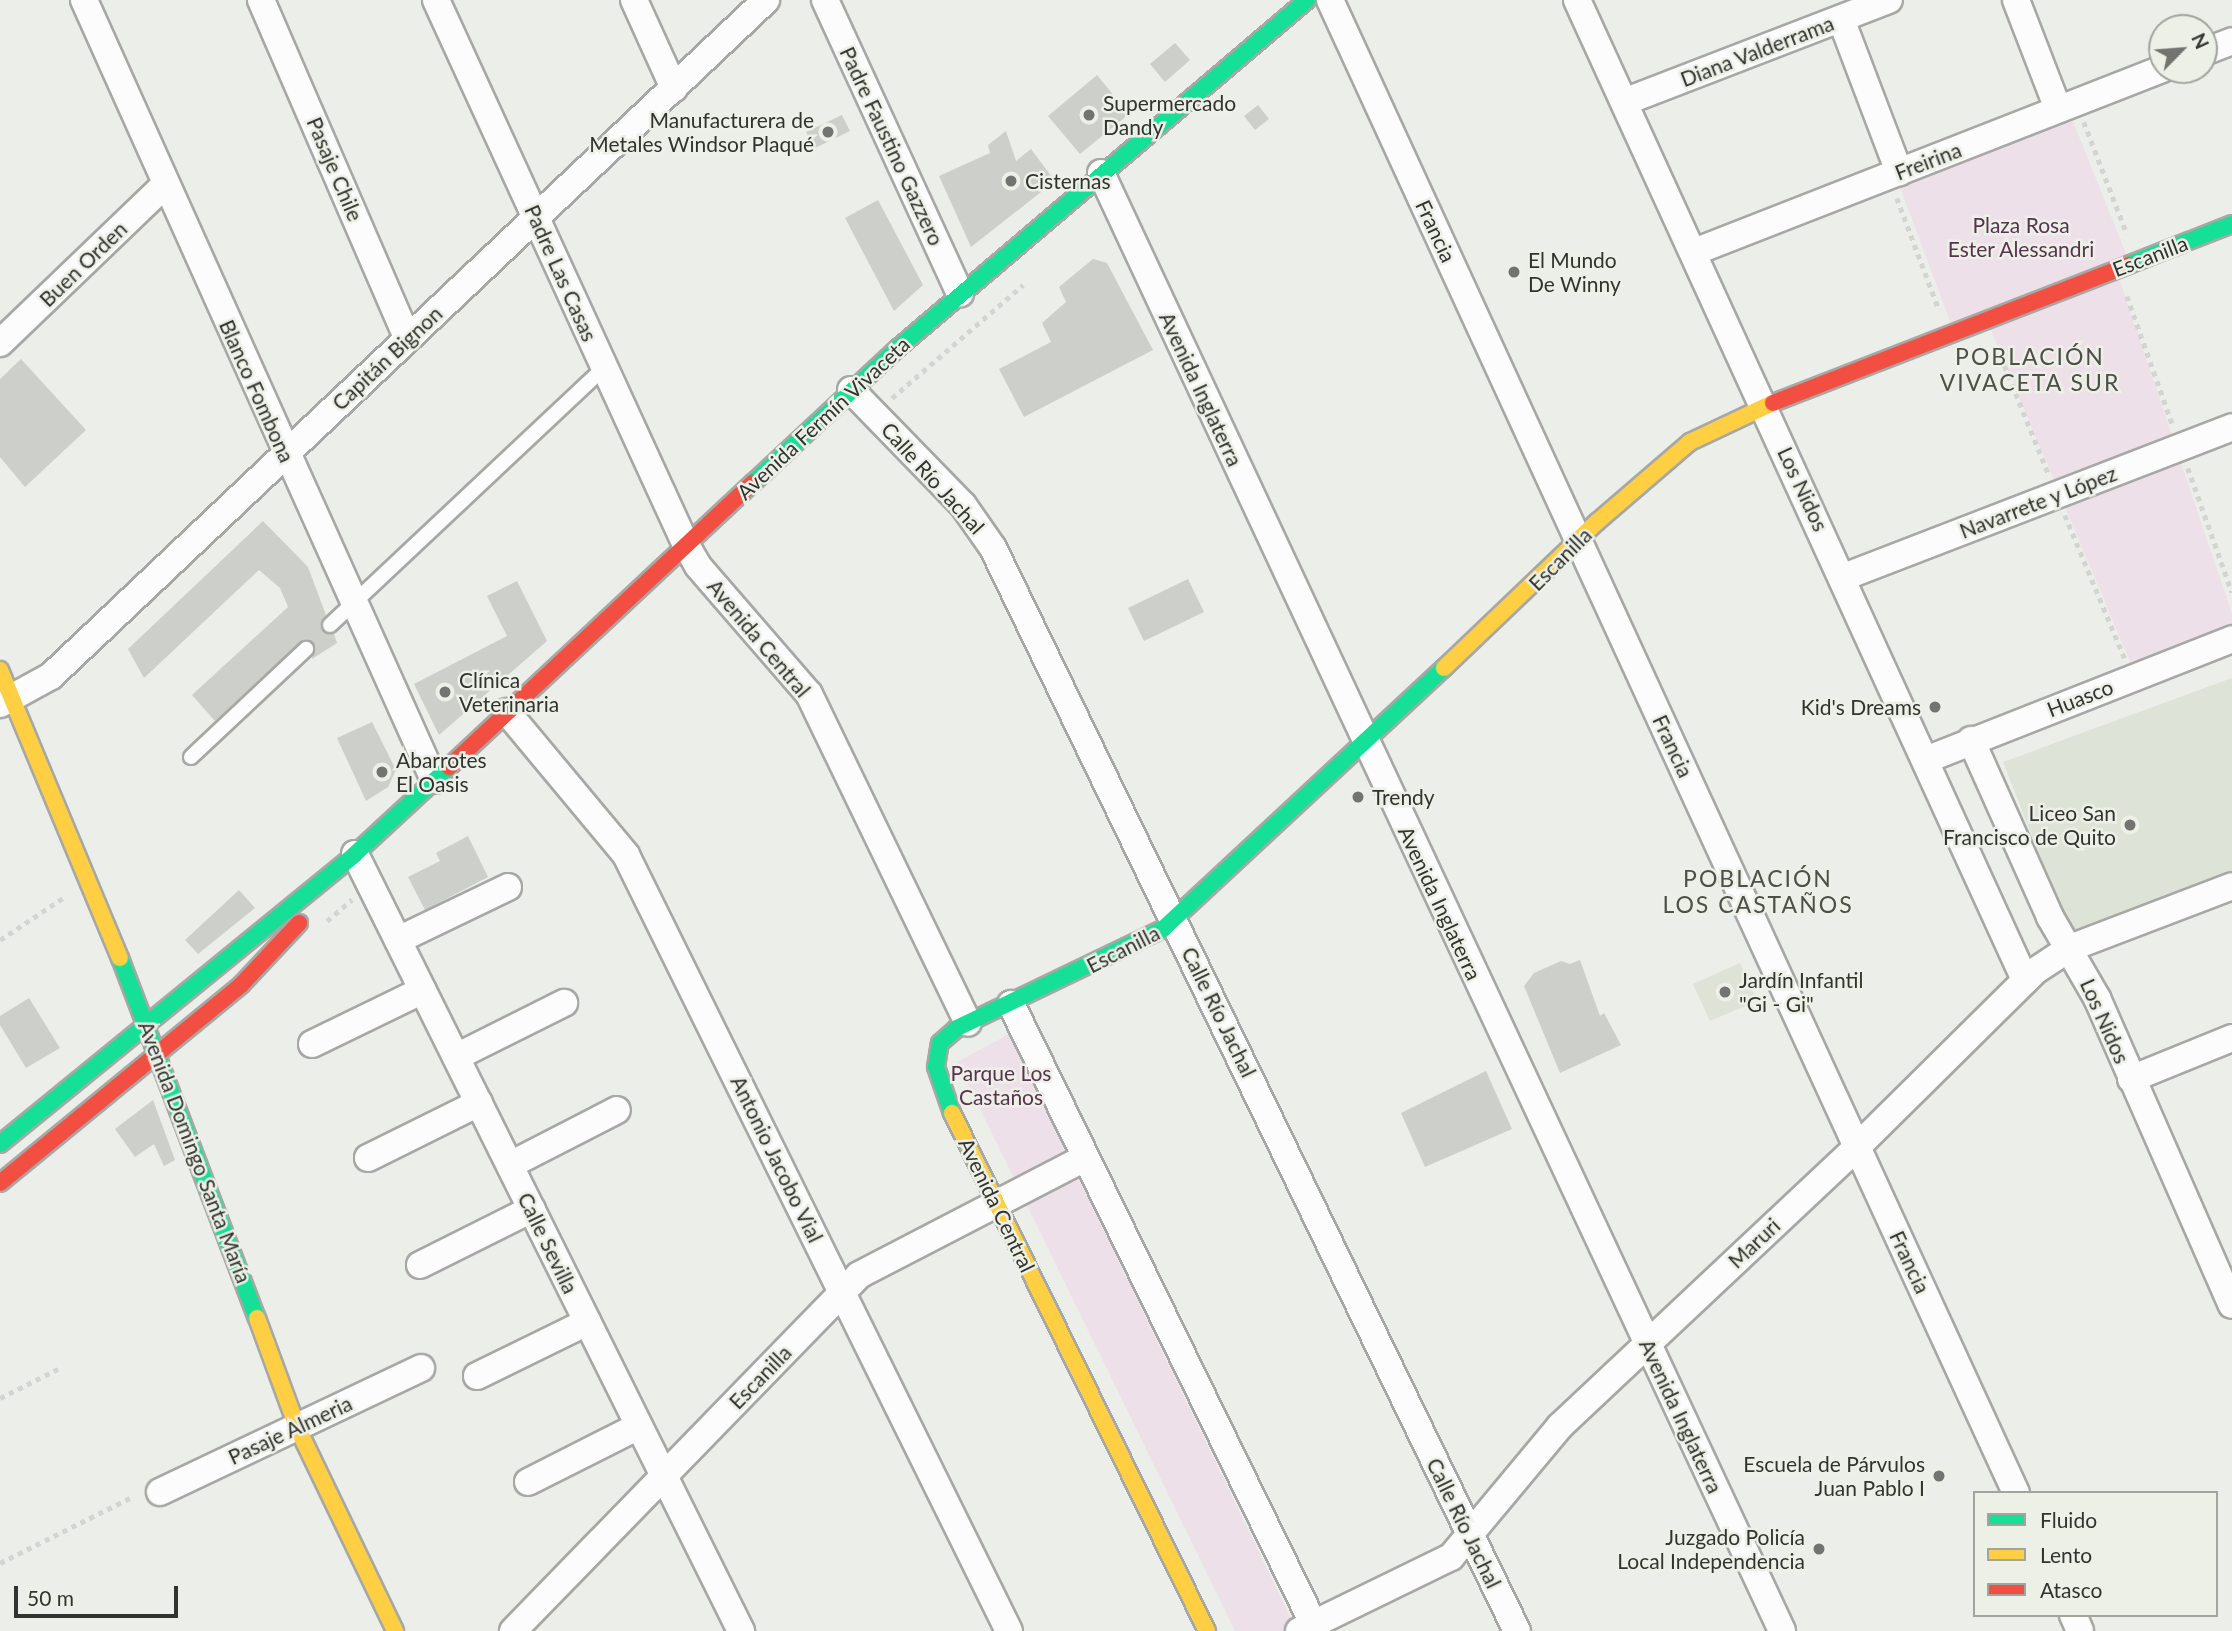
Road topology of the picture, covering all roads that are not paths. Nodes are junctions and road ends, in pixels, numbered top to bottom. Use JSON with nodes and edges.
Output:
{"nodes":[{"id":1,"x":84,"y":0,"type":"edge"},
{"id":2,"x":261,"y":0,"type":"edge"},
{"id":3,"x":436,"y":0,"type":"edge"},
{"id":4,"x":634,"y":0,"type":"edge"},
{"id":5,"x":766,"y":0,"type":"edge"},
{"id":6,"x":825,"y":0,"type":"edge"},
{"id":7,"x":1330,"y":0,"type":"edge"},
{"id":8,"x":1577,"y":0,"type":"edge"},
{"id":9,"x":1889,"y":0,"type":"edge"},
{"id":10,"x":2016,"y":0,"type":"edge"},
{"id":11,"x":1291,"y":6,"type":"edge"},
{"id":12,"x":1841,"y":19,"type":"junction"},
{"id":13,"x":2148,"y":74,"type":"edge"},
{"id":14,"x":674,"y":88,"type":"junction"},
{"id":15,"x":1624,"y":103,"type":"junction"},
{"id":16,"x":2067,"y":106,"type":"junction"},
{"id":17,"x":1101,"y":173,"type":"junction"},
{"id":18,"x":1894,"y":174,"type":"junction"},
{"id":19,"x":165,"y":185,"type":"junction"},
{"id":20,"x":536,"y":219,"type":"junction"},
{"id":21,"x":2232,"y":224,"type":"edge"},
{"id":22,"x":1694,"y":252,"type":"junction"},
{"id":23,"x":960,"y":293,"type":"junction"},
{"id":24,"x":408,"y":339,"type":"junction"},
{"id":25,"x":0,"y":343,"type":"edge"},
{"id":26,"x":604,"y":368,"type":"junction"},
{"id":27,"x":852,"y":390,"type":"junction"},
{"id":28,"x":1765,"y":406,"type":"junction"},
{"id":29,"x":2232,"y":427,"type":"edge"},
{"id":30,"x":285,"y":454,"type":"junction"},
{"id":31,"x":1579,"y":541,"type":"junction"},
{"id":32,"x":686,"y":545,"type":"junction"},
{"id":33,"x":1844,"y":577,"type":"junction"},
{"id":34,"x":352,"y":605,"type":"junction"},
{"id":35,"x":330,"y":625,"type":"dead end"},
{"id":36,"x":2232,"y":639,"type":"edge"},
{"id":37,"x":306,"y":649,"type":"dead end"},
{"id":38,"x":0,"y":670,"type":"edge"},
{"id":39,"x":6,"y":701,"type":"edge"},
{"id":40,"x":507,"y":712,"type":"junction"},
{"id":41,"x":1971,"y":740,"type":"junction"},
{"id":42,"x":1366,"y":743,"type":"junction"},
{"id":43,"x":191,"y":757,"type":"dead end"},
{"id":44,"x":1928,"y":759,"type":"junction"},
{"id":45,"x":434,"y":780,"type":"junction"},
{"id":46,"x":355,"y":854,"type":"junction"},
{"id":47,"x":2232,"y":886,"type":"edge"},
{"id":48,"x":508,"y":887,"type":"dead end"},
{"id":49,"x":1175,"y":920,"type":"junction"},
{"id":50,"x":398,"y":940,"type":"junction"},
{"id":51,"x":2070,"y":948,"type":"junction"},
{"id":52,"x":2025,"y":980,"type":"junction"},
{"id":53,"x":423,"y":990,"type":"junction"},
{"id":54,"x":564,"y":1003,"type":"dead end"},
{"id":55,"x":1011,"y":1004,"type":"junction"},
{"id":56,"x":968,"y":1023,"type":"junction"},
{"id":57,"x":148,"y":1024,"type":"junction"},
{"id":58,"x":2232,"y":1038,"type":"edge"},
{"id":59,"x":312,"y":1044,"type":"dead end"},
{"id":60,"x":159,"y":1053,"type":"junction"},
{"id":61,"x":456,"y":1057,"type":"junction"},
{"id":62,"x":2131,"y":1079,"type":"junction"},
{"id":63,"x":479,"y":1103,"type":"junction"},
{"id":64,"x":617,"y":1110,"type":"dead end"},
{"id":65,"x":0,"y":1144,"type":"edge"},
{"id":66,"x":1857,"y":1147,"type":"junction"},
{"id":67,"x":368,"y":1158,"type":"dead end"},
{"id":68,"x":1085,"y":1158,"type":"junction"},
{"id":69,"x":510,"y":1165,"type":"junction"},
{"id":70,"x":0,"y":1183,"type":"edge"},
{"id":71,"x":996,"y":1203,"type":"junction"},
{"id":72,"x":532,"y":1209,"type":"junction"},
{"id":73,"x":420,"y":1265,"type":"dead end"},
{"id":74,"x":2225,"y":1269,"type":"edge"},
{"id":75,"x":842,"y":1292,"type":"junction"},
{"id":76,"x":2232,"y":1305,"type":"edge"},
{"id":77,"x":587,"y":1322,"type":"junction"},
{"id":78,"x":1647,"y":1341,"type":"junction"},
{"id":79,"x":421,"y":1368,"type":"dead end"},
{"id":80,"x":477,"y":1376,"type":"dead end"},
{"id":81,"x":639,"y":1426,"type":"junction"},
{"id":82,"x":298,"y":1427,"type":"junction"},
{"id":83,"x":664,"y":1477,"type":"junction"},
{"id":84,"x":528,"y":1482,"type":"dead end"},
{"id":85,"x":2015,"y":1491,"type":"edge"},
{"id":86,"x":160,"y":1492,"type":"dead end"},
{"id":87,"x":1470,"y":1534,"type":"junction"},
{"id":88,"x":1309,"y":1629,"type":"edge"},
{"id":89,"x":395,"y":1631,"type":"edge"},
{"id":90,"x":513,"y":1631,"type":"edge"},
{"id":91,"x":741,"y":1631,"type":"edge"},
{"id":92,"x":1009,"y":1631,"type":"edge"},
{"id":93,"x":1207,"y":1631,"type":"edge"},
{"id":94,"x":1517,"y":1631,"type":"edge"},
{"id":95,"x":1782,"y":1631,"type":"edge"}],
"edges":[{"from":1,"to":19,"type":"street","name":"Blanco Fombona"},
{"from":2,"to":24,"type":"street","name":"Pasaje Chile"},
{"from":3,"to":20,"type":"street","name":"Padre Las Casas"},
{"from":4,"to":14,"type":"street"},
{"from":5,"to":14,"type":"street","name":"Capitán Bignon"},
{"from":6,"to":23,"type":"street","name":"Padre Faustino Gazzero"},
{"from":7,"to":31,"type":"street","name":"Francia"},
{"from":8,"to":15,"type":"street","name":"Los Nidos"},
{"from":9,"to":12,"type":"street","name":"Diana Valderrama"},
{"from":10,"to":16,"type":"street"},
{"from":11,"to":17,"type":"main road","name":"Avenida Fermín Vivaceta"},
{"from":12,"to":15,"type":"street","name":"Diana Valderrama"},
{"from":12,"to":18,"type":"street"},
{"from":13,"to":16,"type":"street","name":"Freirina"},
{"from":14,"to":20,"type":"street","name":"Capitán Bignon"},
{"from":15,"to":22,"type":"street","name":"Los Nidos"},
{"from":16,"to":18,"type":"street","name":"Freirina"},
{"from":17,"to":23,"type":"main road","name":"Avenida Fermín Vivaceta"},
{"from":17,"to":42,"type":"street","name":"Avenida Inglaterra"},
{"from":18,"to":22,"type":"street","name":"Freirina"},
{"from":19,"to":25,"type":"street","name":"Buen Orden"},
{"from":19,"to":30,"type":"street","name":"Blanco Fombona"},
{"from":20,"to":24,"type":"street","name":"Capitán Bignon"},
{"from":20,"to":26,"type":"street","name":"Padre Las Casas"},
{"from":21,"to":28,"type":"main road","name":"Escanilla"},
{"from":22,"to":28,"type":"street","name":"Los Nidos"},
{"from":23,"to":27,"type":"main road","name":"Avenida Fermín Vivaceta"},
{"from":24,"to":30,"type":"street","name":"Capitán Bignon"},
{"from":26,"to":32,"type":"street","name":"Padre Las Casas"},
{"from":26,"to":34,"type":"lane"},
{"from":27,"to":32,"type":"main road","name":"Avenida Fermín Vivaceta"},
{"from":27,"to":49,"type":"street","name":"Calle Río Jachal"},
{"from":28,"to":31,"type":"main road","name":"Escanilla"},
{"from":28,"to":33,"type":"street","name":"Los Nidos"},
{"from":29,"to":33,"type":"street","name":"Navarrete y López"},
{"from":30,"to":34,"type":"street","name":"Blanco Fombona"},
{"from":30,"to":39,"type":"street","name":"Capitán Bignon"},
{"from":31,"to":42,"type":"main road","name":"Escanilla"},
{"from":31,"to":66,"type":"street","name":"Francia"},
{"from":32,"to":40,"type":"main road","name":"Avenida Fermín Vivaceta"},
{"from":32,"to":56,"type":"street","name":"Avenida Central"},
{"from":33,"to":44,"type":"street","name":"Los Nidos"},
{"from":34,"to":35,"type":"lane"},
{"from":34,"to":45,"type":"street","name":"Blanco Fombona"},
{"from":36,"to":41,"type":"street","name":"Huasco"},
{"from":37,"to":43,"type":"lane"},
{"from":38,"to":39,"type":"main road","name":"Avenida Domingo Santa María"},
{"from":39,"to":57,"type":"main road","name":"Avenida Domingo Santa María"},
{"from":40,"to":45,"type":"main road","name":"Avenida Fermín Vivaceta"},
{"from":40,"to":75,"type":"street","name":"Antonio Jacobo Vial"},
{"from":41,"to":44,"type":"street","name":"Huasco"},
{"from":41,"to":51,"type":"street","name":"Los Nidos"},
{"from":42,"to":49,"type":"main road","name":"Escanilla"},
{"from":42,"to":78,"type":"street","name":"Avenida Inglaterra"},
{"from":44,"to":52,"type":"street","name":"Los Nidos"},
{"from":45,"to":46,"type":"main road","name":"Avenida Fermín Vivaceta"},
{"from":46,"to":50,"type":"street","name":"Calle Sevilla"},
{"from":46,"to":57,"type":"main road","name":"Avenida Fermín Vivaceta"},
{"from":46,"to":60,"type":"main road","name":"Avenida Fermín Vivaceta"},
{"from":47,"to":51,"type":"street","name":"Maruri"},
{"from":48,"to":50,"type":"street"},
{"from":49,"to":55,"type":"main road","name":"Escanilla"},
{"from":49,"to":87,"type":"street","name":"Calle Río Jachal"},
{"from":50,"to":53,"type":"street","name":"Calle Sevilla"},
{"from":51,"to":52,"type":"street","name":"Maruri"},
{"from":51,"to":62,"type":"street","name":"Los Nidos"},
{"from":52,"to":66,"type":"street","name":"Maruri"},
{"from":53,"to":59,"type":"street"},
{"from":53,"to":61,"type":"street","name":"Calle Sevilla"},
{"from":54,"to":61,"type":"street"},
{"from":55,"to":56,"type":"main road","name":"Escanilla"},
{"from":55,"to":68,"type":"street"},
{"from":56,"to":71,"type":"main road","name":"Avenida Central"},
{"from":57,"to":60,"type":"main road","name":"Avenida Domingo Santa María"},
{"from":57,"to":65,"type":"main road","name":"Avenida Fermín Vivaceta"},
{"from":58,"to":62,"type":"street"},
{"from":60,"to":70,"type":"main road","name":"Avenida Fermín Vivaceta"},
{"from":60,"to":82,"type":"main road","name":"Avenida Domingo Santa María"},
{"from":61,"to":63,"type":"street","name":"Calle Sevilla"},
{"from":62,"to":74,"type":"street","name":"Los Nidos"},
{"from":63,"to":67,"type":"street"},
{"from":63,"to":69,"type":"street","name":"Calle Sevilla"},
{"from":64,"to":69,"type":"street"},
{"from":66,"to":78,"type":"street","name":"Maruri"},
{"from":66,"to":85,"type":"street","name":"Francia"},
{"from":68,"to":71,"type":"street","name":"Escanilla"},
{"from":68,"to":88,"type":"street"},
{"from":69,"to":72,"type":"street","name":"Calle Sevilla"},
{"from":71,"to":75,"type":"street","name":"Escanilla"},
{"from":71,"to":93,"type":"main road","name":"Avenida Central"},
{"from":72,"to":73,"type":"street"},
{"from":72,"to":77,"type":"street","name":"Calle Sevilla"},
{"from":74,"to":76,"type":"street","name":"Los Nidos"},
{"from":75,"to":83,"type":"street","name":"Escanilla"},
{"from":75,"to":92,"type":"street","name":"Antonio Jacobo Vial"},
{"from":77,"to":80,"type":"street"},
{"from":77,"to":81,"type":"street","name":"Calle Sevilla"},
{"from":78,"to":87,"type":"street","name":"Maruri"},
{"from":78,"to":95,"type":"street","name":"Avenida Inglaterra"},
{"from":79,"to":82,"type":"street","name":"Pasaje Almeria"},
{"from":81,"to":83,"type":"street","name":"Calle Sevilla"},
{"from":81,"to":84,"type":"street"},
{"from":82,"to":86,"type":"street","name":"Pasaje Almeria"},
{"from":82,"to":89,"type":"main road","name":"Avenida Domingo Santa María"},
{"from":83,"to":90,"type":"street","name":"Escanilla"},
{"from":83,"to":91,"type":"street","name":"Calle Sevilla"},
{"from":87,"to":88,"type":"street","name":"Maruri"},
{"from":87,"to":94,"type":"street","name":"Calle Río Jachal"}]}
